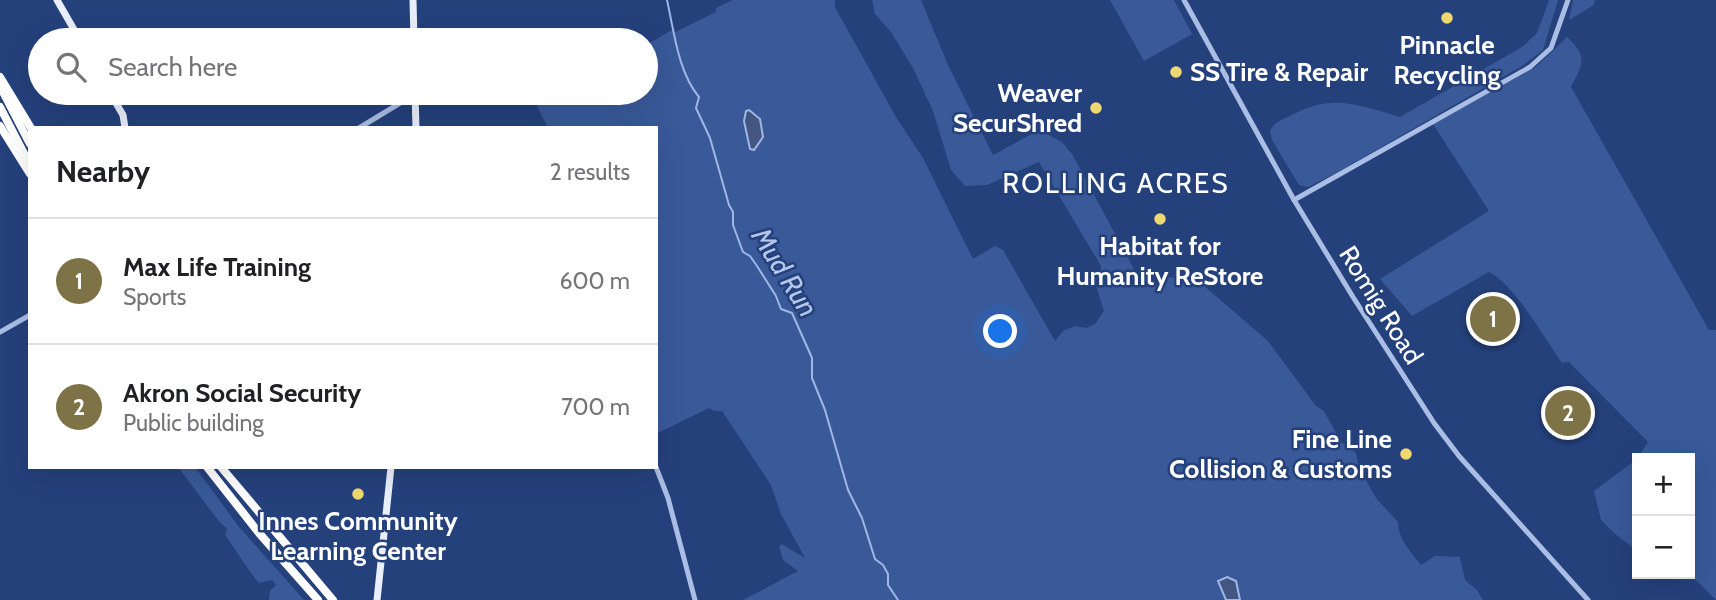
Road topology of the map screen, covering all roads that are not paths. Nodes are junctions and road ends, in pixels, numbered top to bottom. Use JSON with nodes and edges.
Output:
{"nodes":[{"id":1,"x":57,"y":0,"type":"edge"},
{"id":2,"x":413,"y":0,"type":"edge"},
{"id":3,"x":1184,"y":0,"type":"edge"},
{"id":4,"x":1568,"y":0,"type":"edge"},
{"id":5,"x":73,"y":28,"type":"edge"},
{"id":6,"x":414,"y":28,"type":"edge"},
{"id":7,"x":0,"y":77,"type":"edge"},
{"id":8,"x":0,"y":86,"type":"edge"},
{"id":9,"x":117,"y":105,"type":"edge"},
{"id":10,"x":397,"y":105,"type":"edge"},
{"id":11,"x":415,"y":105,"type":"edge"},
{"id":12,"x":0,"y":107,"type":"edge"},
{"id":13,"x":0,"y":126,"type":"edge"},
{"id":14,"x":30,"y":126,"type":"edge"},
{"id":15,"x":125,"y":126,"type":"edge"},
{"id":16,"x":362,"y":126,"type":"edge"},
{"id":17,"x":416,"y":126,"type":"edge"},
{"id":18,"x":28,"y":140,"type":"edge"},
{"id":19,"x":28,"y":161,"type":"edge"},
{"id":20,"x":28,"y":171,"type":"edge"},
{"id":21,"x":1294,"y":200,"type":"junction"},
{"id":22,"x":28,"y":315,"type":"edge"},
{"id":23,"x":0,"y":332,"type":"edge"},
{"id":24,"x":210,"y":469,"type":"edge"},
{"id":25,"x":224,"y":469,"type":"edge"},
{"id":26,"x":391,"y":469,"type":"edge"},
{"id":27,"x":657,"y":469,"type":"edge"},
{"id":28,"x":318,"y":600,"type":"edge"},
{"id":29,"x":333,"y":600,"type":"edge"},
{"id":30,"x":377,"y":600,"type":"edge"},
{"id":31,"x":695,"y":600,"type":"edge"},
{"id":32,"x":1588,"y":600,"type":"edge"}],
"edges":[{"from":1,"to":5,"type":"main road"},
{"from":2,"to":6,"type":"main road"},
{"from":3,"to":21,"type":"street","name":"Romig Road"},
{"from":4,"to":21,"type":"street"},
{"from":7,"to":14,"type":"highway"},
{"from":8,"to":18,"type":"highway"},
{"from":9,"to":15,"type":"main road"},
{"from":10,"to":16,"type":"street"},
{"from":11,"to":17,"type":"main road"},
{"from":12,"to":19,"type":"highway"},
{"from":13,"to":20,"type":"highway"},
{"from":21,"to":32,"type":"street","name":"Romig Road"},
{"from":22,"to":23,"type":"street"},
{"from":24,"to":28,"type":"highway"},
{"from":25,"to":29,"type":"highway"},
{"from":26,"to":30,"type":"main road"},
{"from":27,"to":31,"type":"street"}]}
